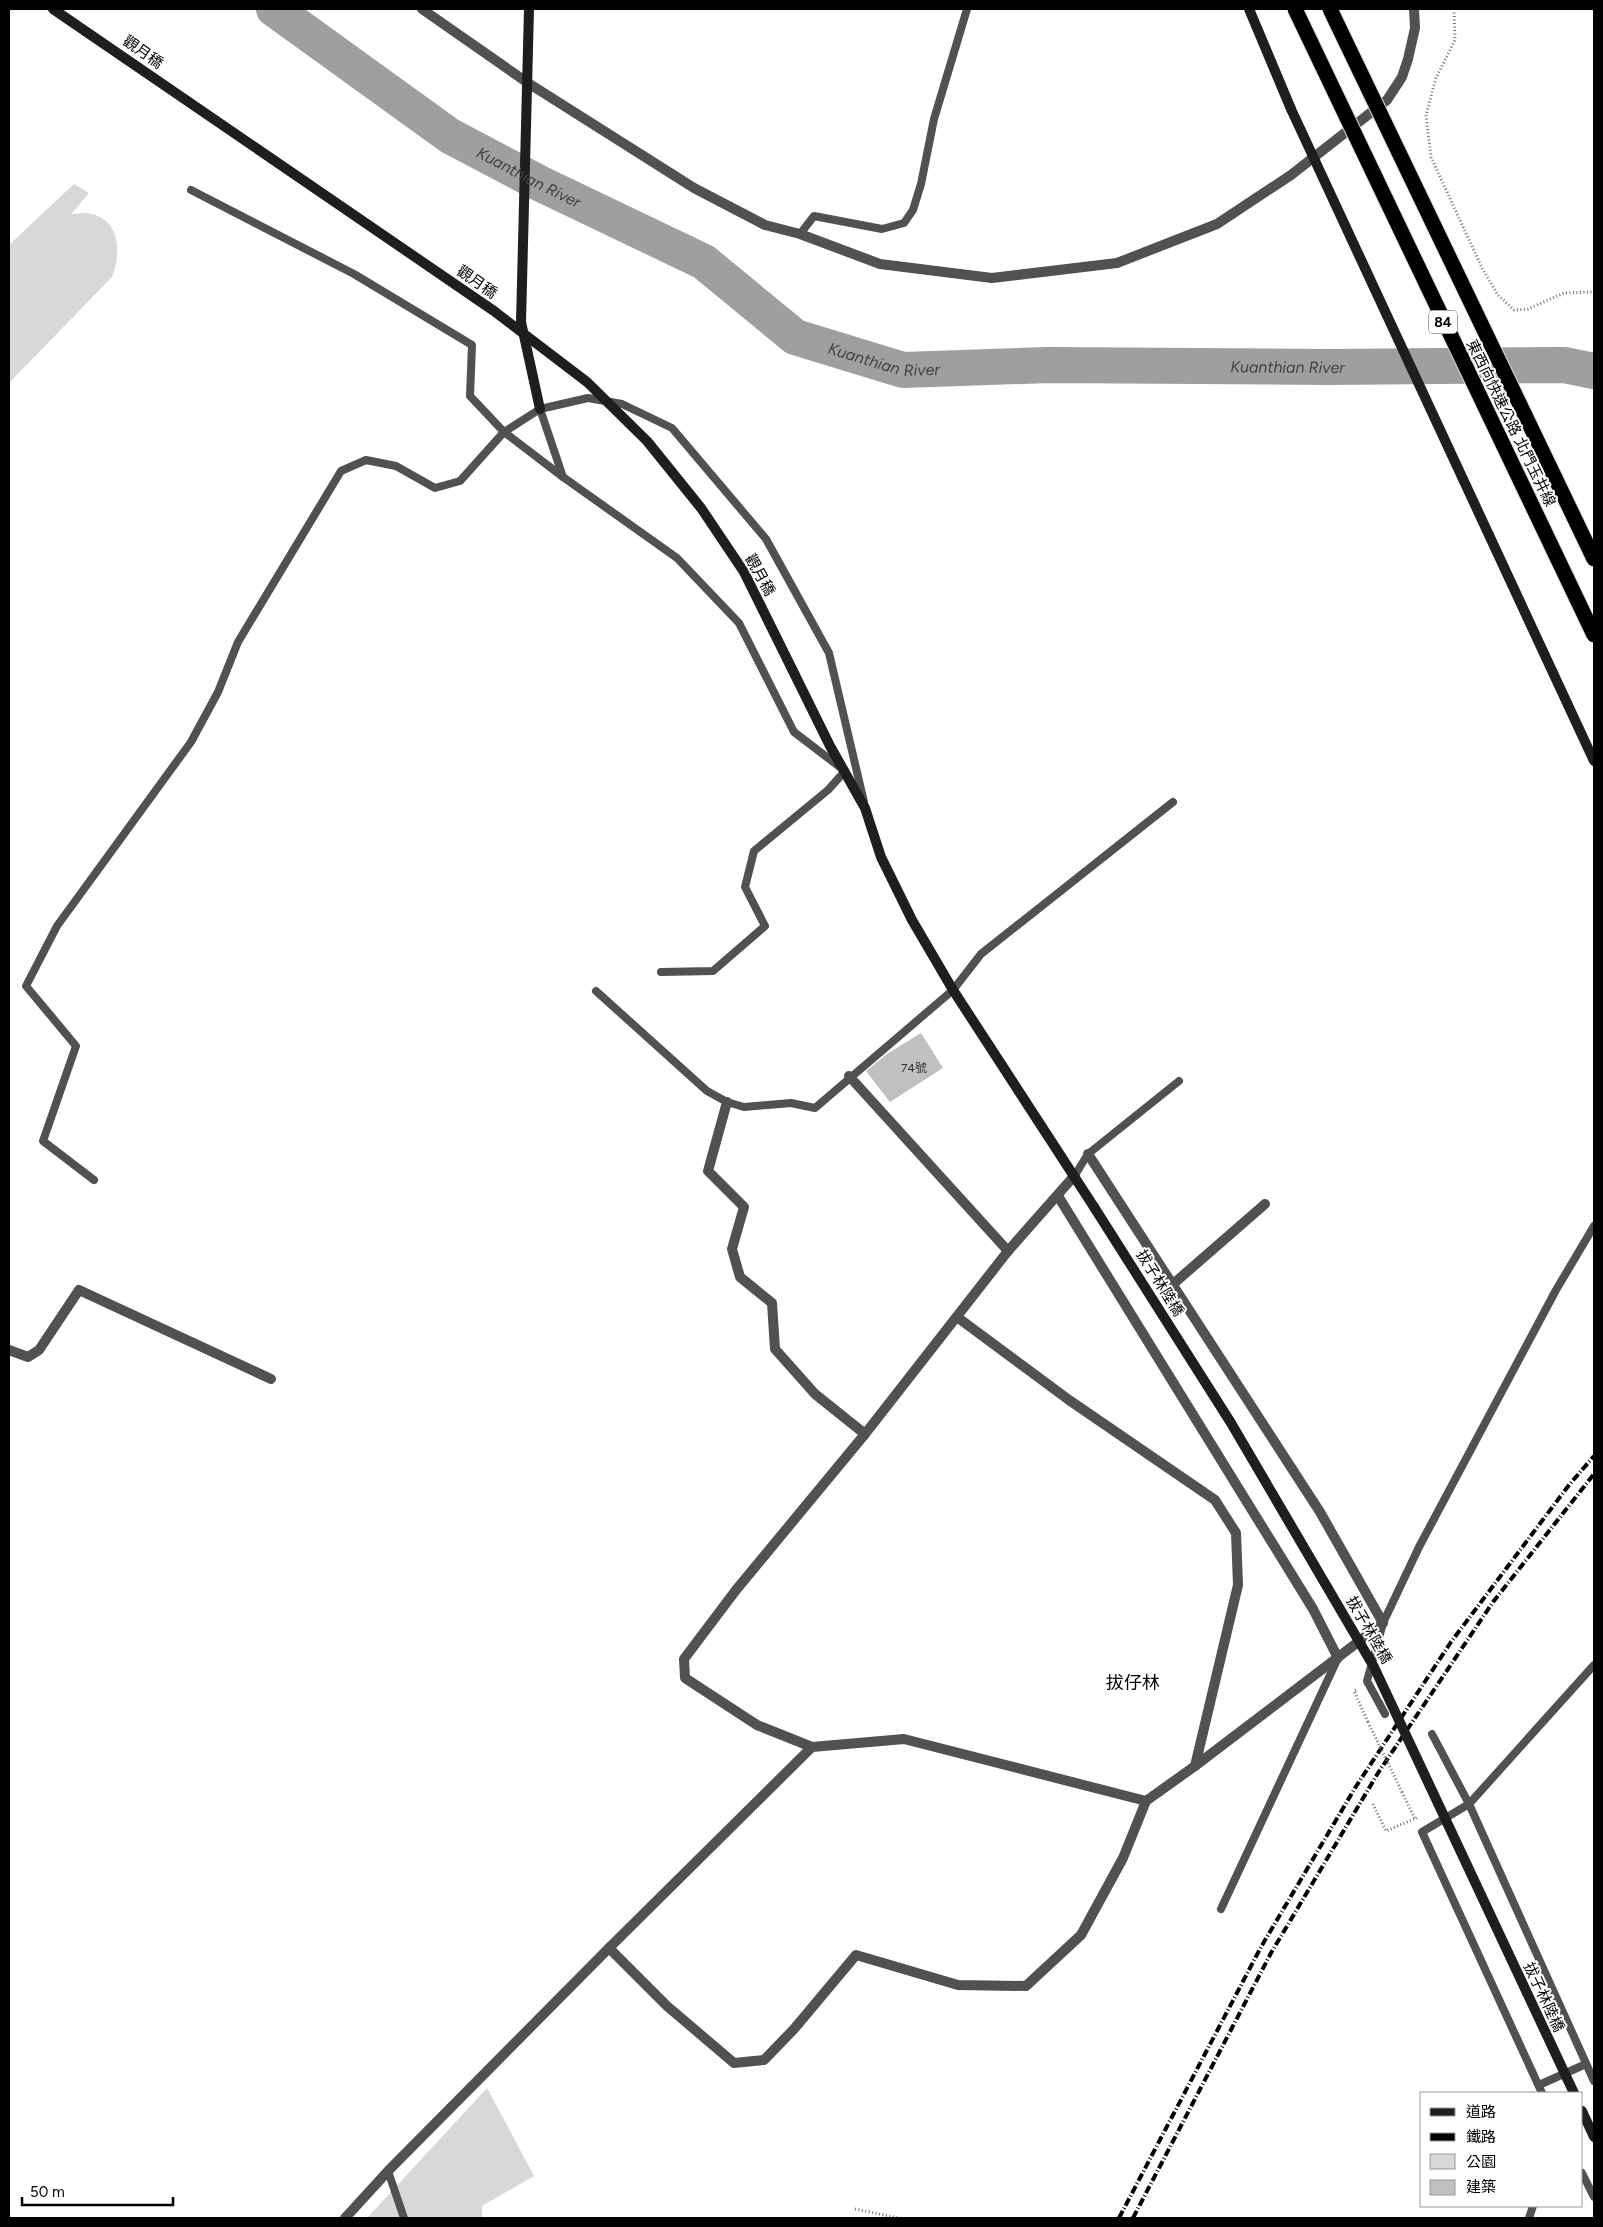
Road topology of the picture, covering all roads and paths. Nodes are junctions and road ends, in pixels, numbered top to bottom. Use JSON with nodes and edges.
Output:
{"nodes":[{"id":1,"x":54,"y":9,"type":"edge"},
{"id":2,"x":422,"y":9,"type":"edge"},
{"id":3,"x":529,"y":9,"type":"edge"},
{"id":4,"x":966,"y":9,"type":"edge"},
{"id":5,"x":1249,"y":9,"type":"edge"},
{"id":6,"x":1295,"y":9,"type":"edge"},
{"id":7,"x":1330,"y":9,"type":"edge"},
{"id":8,"x":1414,"y":9,"type":"edge"},
{"id":9,"x":1454,"y":9,"type":"edge"},
{"id":10,"x":528,"y":83,"type":"junction"},
{"id":11,"x":191,"y":190,"type":"dead end"},
{"id":12,"x":800,"y":234,"type":"junction"},
{"id":13,"x":1594,"y":292,"type":"edge"},
{"id":14,"x":540,"y":409,"type":"junction"},
{"id":15,"x":504,"y":432,"type":"junction"},
{"id":16,"x":563,"y":477,"type":"junction"},
{"id":17,"x":1594,"y":559,"type":"edge"},
{"id":18,"x":1594,"y":635,"type":"edge"},
{"id":19,"x":1594,"y":761,"type":"edge"},
{"id":20,"x":845,"y":771,"type":"junction"},
{"id":21,"x":1173,"y":802,"type":"dead end"},
{"id":22,"x":865,"y":808,"type":"junction"},
{"id":23,"x":661,"y":972,"type":"dead end"},
{"id":24,"x":953,"y":990,"type":"junction"},
{"id":25,"x":596,"y":991,"type":"dead end"},
{"id":26,"x":849,"y":1076,"type":"junction"},
{"id":27,"x":1179,"y":1081,"type":"dead end"},
{"id":28,"x":727,"y":1102,"type":"junction"},
{"id":29,"x":1088,"y":1154,"type":"junction"},
{"id":30,"x":1075,"y":1175,"type":"junction"},
{"id":31,"x":94,"y":1180,"type":"dead end"},
{"id":32,"x":1058,"y":1196,"type":"junction"},
{"id":33,"x":1266,"y":1204,"type":"dead end"},
{"id":34,"x":1594,"y":1226,"type":"edge"},
{"id":35,"x":1008,"y":1251,"type":"junction"},
{"id":36,"x":1172,"y":1285,"type":"junction"},
{"id":37,"x":957,"y":1318,"type":"junction"},
{"id":38,"x":9,"y":1350,"type":"edge"},
{"id":39,"x":271,"y":1379,"type":"dead end"},
{"id":40,"x":865,"y":1434,"type":"junction"},
{"id":41,"x":1383,"y":1623,"type":"junction"},
{"id":42,"x":1338,"y":1658,"type":"junction"},
{"id":43,"x":1594,"y":1665,"type":"edge"},
{"id":44,"x":1385,"y":1714,"type":"dead end"},
{"id":45,"x":1368,"y":1722,"type":"dead end"},
{"id":46,"x":1432,"y":1734,"type":"dead end"},
{"id":47,"x":812,"y":1747,"type":"junction"},
{"id":48,"x":1196,"y":1766,"type":"junction"},
{"id":49,"x":1402,"y":1792,"type":"dead end"},
{"id":50,"x":1146,"y":1801,"type":"junction"},
{"id":51,"x":1373,"y":1804,"type":"dead end"},
{"id":52,"x":1469,"y":1804,"type":"junction"},
{"id":53,"x":1415,"y":1819,"type":"dead end"},
{"id":54,"x":1221,"y":1909,"type":"dead end"},
{"id":55,"x":609,"y":1948,"type":"junction"},
{"id":56,"x":1586,"y":2064,"type":"junction"},
{"id":57,"x":1594,"y":2081,"type":"edge"},
{"id":58,"x":1538,"y":2085,"type":"junction"},
{"id":59,"x":1542,"y":2092,"type":"edge"},
{"id":60,"x":1574,"y":2092,"type":"edge"},
{"id":61,"x":1583,"y":2112,"type":"edge"},
{"id":62,"x":1594,"y":2137,"type":"edge"},
{"id":63,"x":388,"y":2171,"type":"junction"},
{"id":64,"x":1583,"y":2175,"type":"edge"},
{"id":65,"x":1594,"y":2197,"type":"edge"},
{"id":66,"x":856,"y":2210,"type":"dead end"},
{"id":67,"x":346,"y":2218,"type":"edge"},
{"id":68,"x":404,"y":2218,"type":"edge"},
{"id":69,"x":899,"y":2218,"type":"edge"}],
"edges":[{"from":1,"to":20,"type":"main road","name":"觀月穚","bridge":true},
{"from":2,"to":10,"type":"street"},
{"from":3,"to":10,"type":"main road"},
{"from":4,"to":12,"type":"lane"},
{"from":5,"to":19,"type":"main road","bridge":true},
{"from":6,"to":18,"type":"highway","name":"東西向快速公路 北門玉井線","number":"84","bridge":true},
{"from":7,"to":17,"type":"highway","name":"東西向快速公路 北門玉井線","number":"84","bridge":true},
{"from":8,"to":12,"type":"street"},
{"from":9,"to":13,"type":"path"},
{"from":10,"to":12,"type":"street"},
{"from":10,"to":14,"type":"main road"},
{"from":11,"to":15,"type":"lane"},
{"from":14,"to":15,"type":"lane"},
{"from":14,"to":16,"type":"lane"},
{"from":14,"to":22,"type":"lane"},
{"from":15,"to":16,"type":"lane"},
{"from":15,"to":31,"type":"lane"},
{"from":16,"to":20,"type":"lane"},
{"from":20,"to":22,"type":"main road","name":"觀月穚"},
{"from":20,"to":23,"type":"lane"},
{"from":21,"to":24,"type":"lane"},
{"from":22,"to":24,"type":"main road","name":"觀月穚"},
{"from":24,"to":26,"type":"lane"},
{"from":24,"to":30,"type":"main road","name":"拔子林陸橋"},
{"from":25,"to":28,"type":"lane"},
{"from":26,"to":28,"type":"lane"},
{"from":26,"to":35,"type":"street"},
{"from":27,"to":29,"type":"lane"},
{"from":28,"to":40,"type":"street"},
{"from":29,"to":30,"type":"lane"},
{"from":29,"to":36,"type":"street"},
{"from":30,"to":32,"type":"street"},
{"from":30,"to":60,"type":"main road","name":"拔子林陸橋","bridge":true},
{"from":32,"to":35,"type":"street"},
{"from":32,"to":42,"type":"street"},
{"from":33,"to":36,"type":"street"},
{"from":34,"to":41,"type":"lane"},
{"from":35,"to":37,"type":"street"},
{"from":36,"to":41,"type":"street"},
{"from":37,"to":40,"type":"street"},
{"from":37,"to":48,"type":"street"},
{"from":38,"to":39,"type":"street"},
{"from":40,"to":47,"type":"street"},
{"from":41,"to":42,"type":"street"},
{"from":41,"to":44,"type":"lane"},
{"from":42,"to":48,"type":"street"},
{"from":42,"to":54,"type":"lane"},
{"from":43,"to":52,"type":"lane"},
{"from":45,"to":49,"type":"path","bridge":true},
{"from":46,"to":52,"type":"lane"},
{"from":47,"to":50,"type":"street"},
{"from":47,"to":55,"type":"street"},
{"from":48,"to":50,"type":"street"},
{"from":50,"to":55,"type":"street"},
{"from":51,"to":53,"type":"path"},
{"from":52,"to":56,"type":"lane"},
{"from":52,"to":58,"type":"lane"},
{"from":55,"to":63,"type":"street"},
{"from":56,"to":57,"type":"lane"},
{"from":56,"to":58,"type":"lane"},
{"from":58,"to":59,"type":"lane"},
{"from":61,"to":62,"type":"main road"},
{"from":63,"to":67,"type":"street"},
{"from":63,"to":68,"type":"lane"},
{"from":64,"to":65,"type":"lane"},
{"from":66,"to":69,"type":"path"}]}
